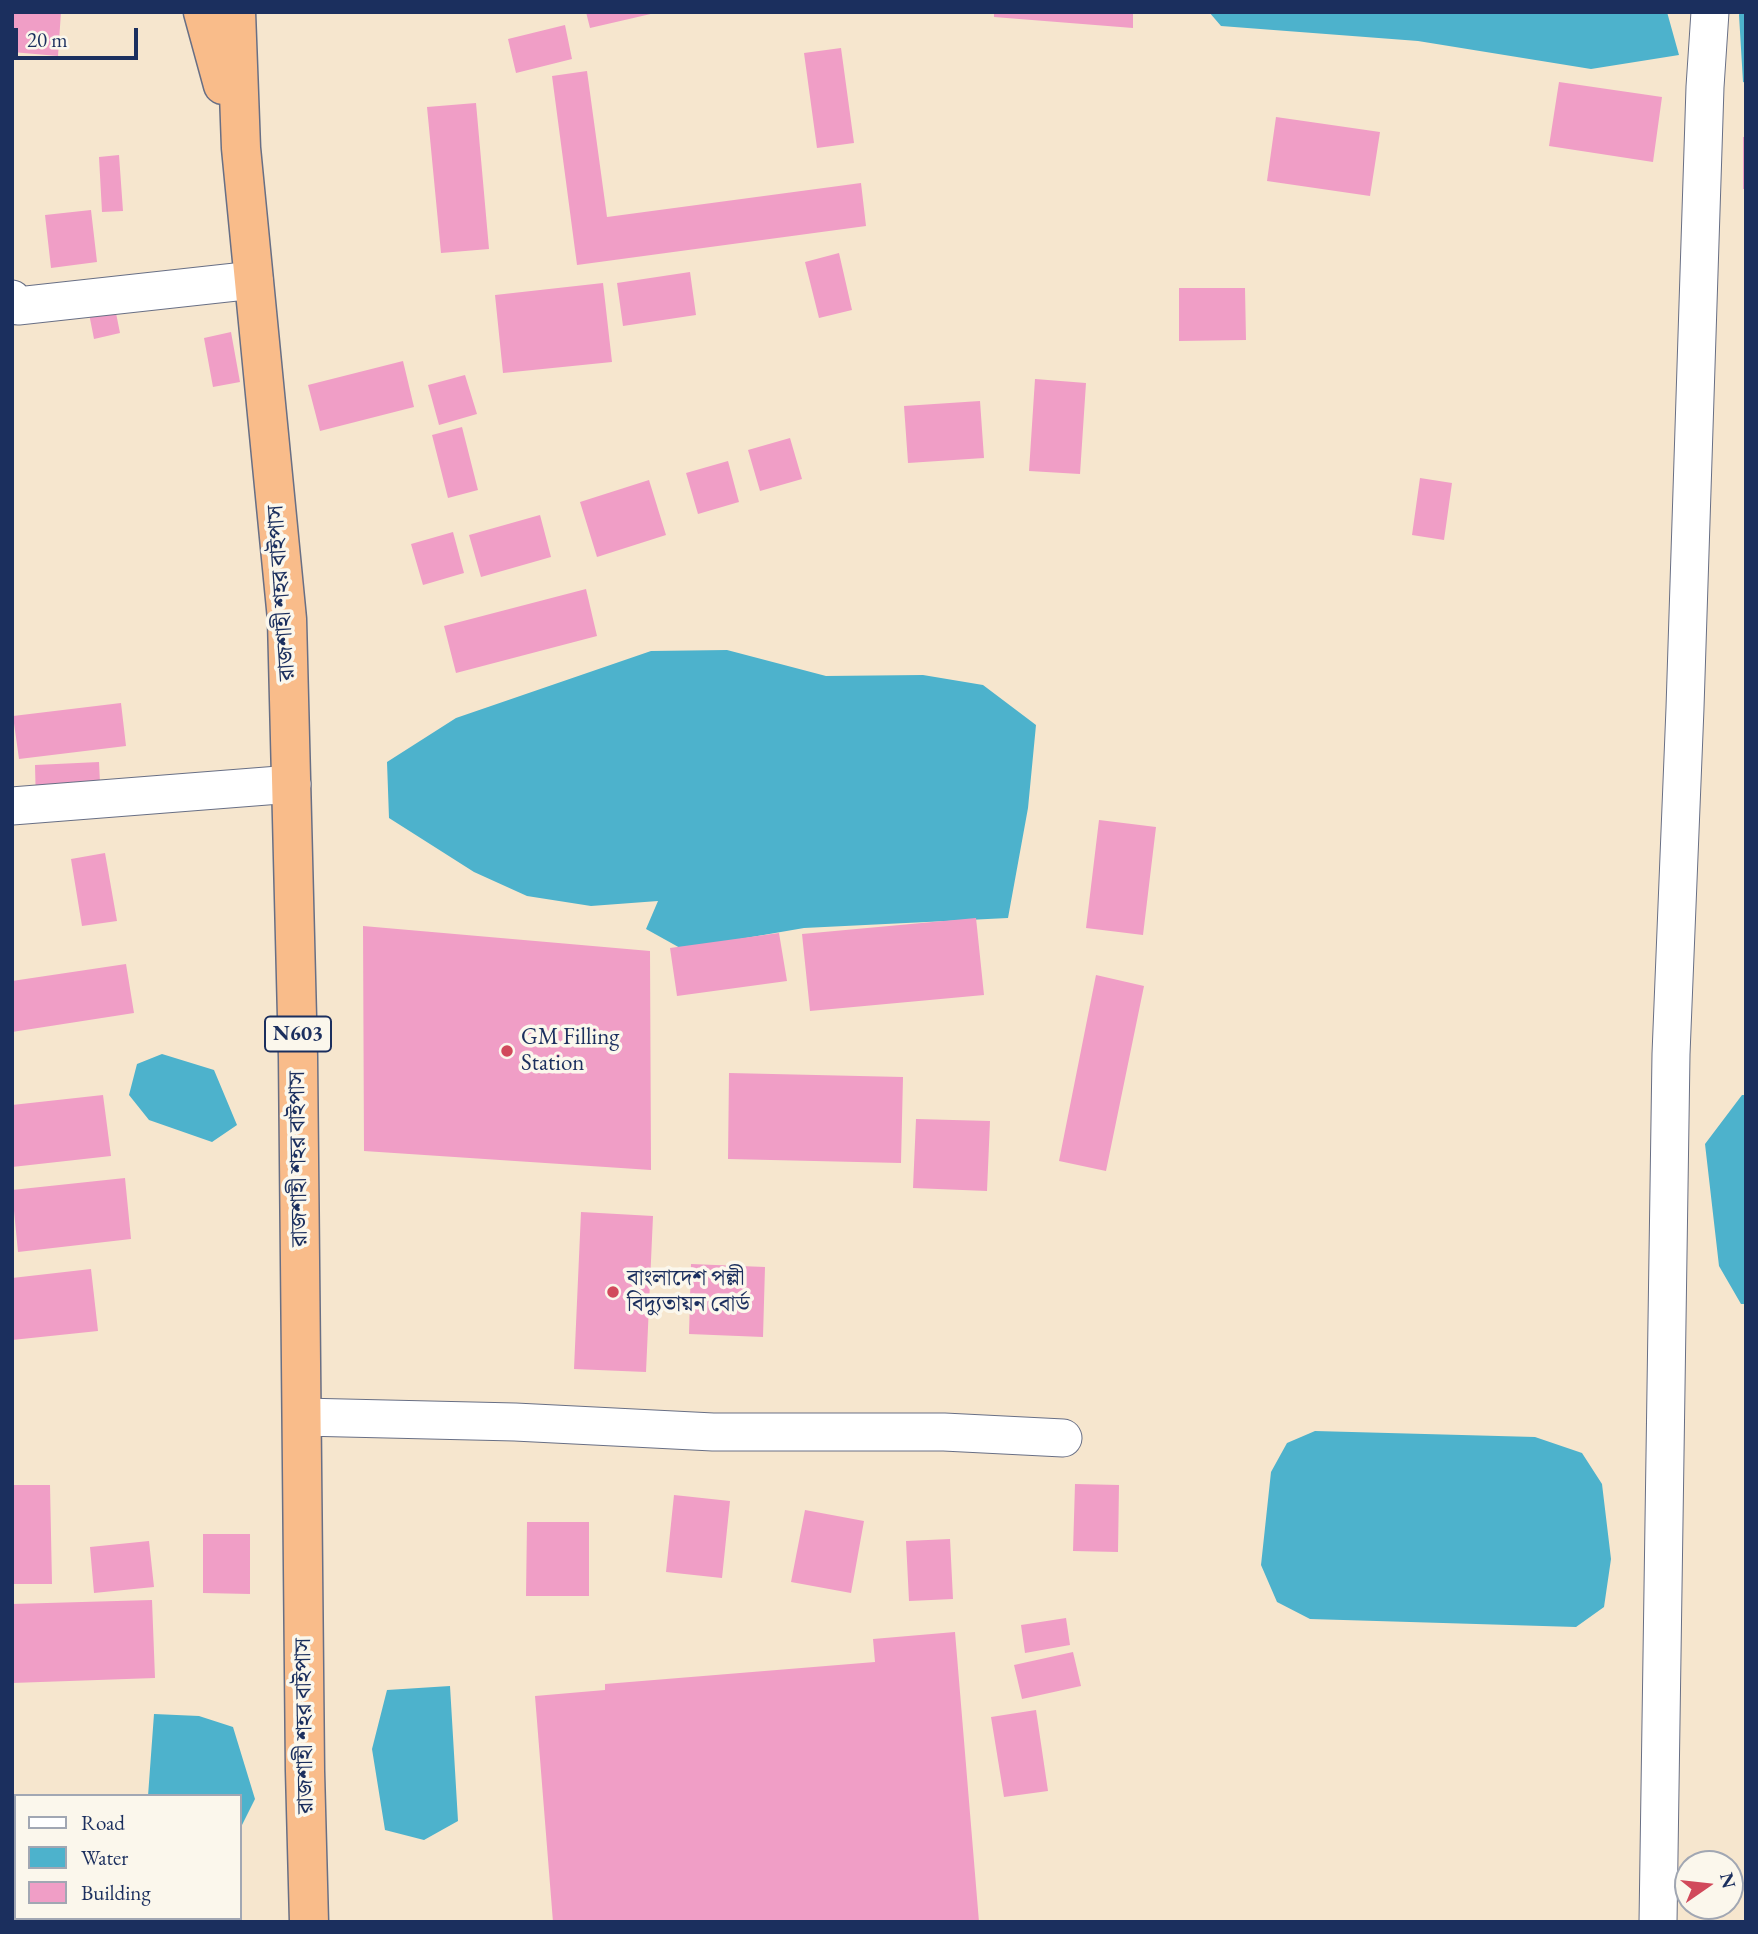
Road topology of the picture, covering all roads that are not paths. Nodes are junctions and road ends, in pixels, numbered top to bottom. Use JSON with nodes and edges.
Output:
{"nodes":[{"id":1,"x":203,"y":12,"type":"edge"},
{"id":2,"x":236,"y":12,"type":"edge"},
{"id":3,"x":1710,"y":12,"type":"edge"},
{"id":4,"x":241,"y":148,"type":"junction"},
{"id":5,"x":254,"y":280,"type":"junction"},
{"id":6,"x":12,"y":299,"type":"edge"},
{"id":7,"x":292,"y":784,"type":"junction"},
{"id":8,"x":12,"y":806,"type":"edge"},
{"id":9,"x":302,"y":1417,"type":"junction"},
{"id":10,"x":1063,"y":1438,"type":"dead end"},
{"id":11,"x":309,"y":1922,"type":"edge"},
{"id":12,"x":1658,"y":1922,"type":"edge"}],
"edges":[{"from":1,"to":4,"type":"highway","number":"N603"},
{"from":2,"to":4,"type":"highway","number":"N603"},
{"from":3,"to":12,"type":"street"},
{"from":4,"to":5,"type":"highway","name":"রাজশাহী শহর বাইপাস","number":"N603"},
{"from":5,"to":6,"type":"street"},
{"from":5,"to":7,"type":"highway","name":"রাজশাহী শহর বাইপাস","number":"N603"},
{"from":7,"to":8,"type":"street"},
{"from":7,"to":9,"type":"highway","name":"রাজশাহী শহর বাইপাস","number":"N603"},
{"from":9,"to":10,"type":"street"},
{"from":9,"to":11,"type":"highway","name":"রাজশাহী শহর বাইপাস","number":"N603"}]}
